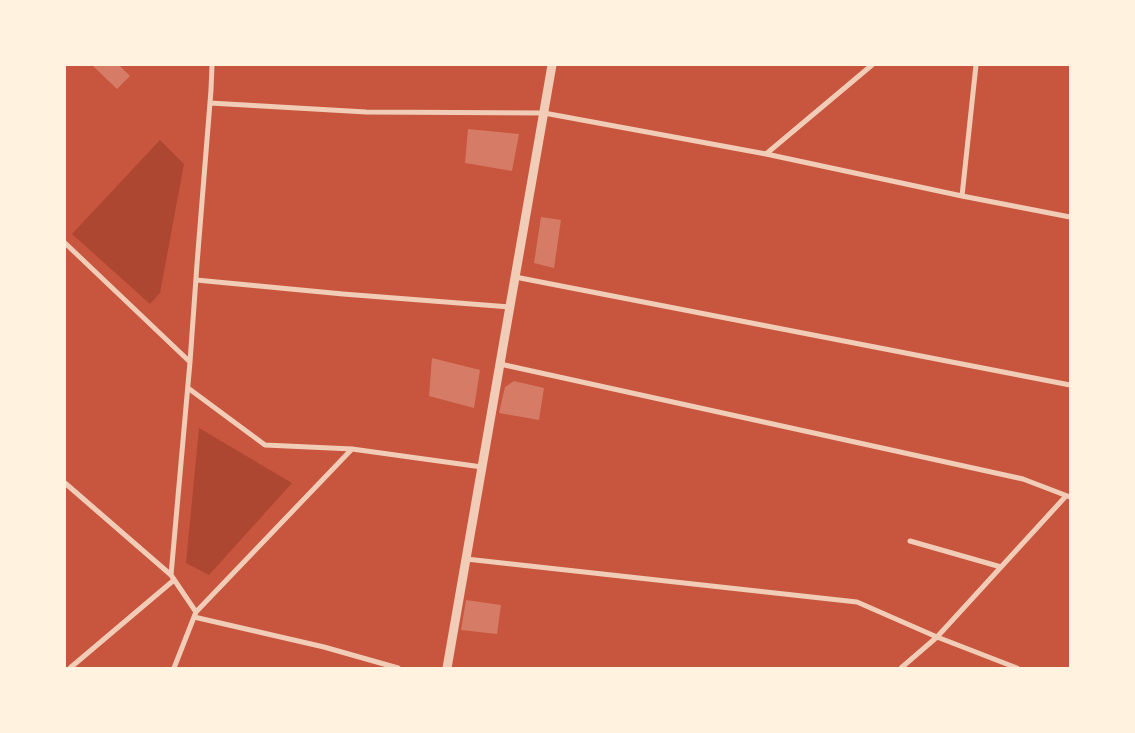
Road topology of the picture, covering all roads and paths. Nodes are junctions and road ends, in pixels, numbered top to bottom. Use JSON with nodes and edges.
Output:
{"nodes":[{"id":1,"x":212,"y":65,"type":"edge"},
{"id":2,"x":552,"y":65,"type":"edge"},
{"id":3,"x":872,"y":65,"type":"edge"},
{"id":4,"x":976,"y":65,"type":"edge"},
{"id":5,"x":210,"y":103,"type":"junction"},
{"id":6,"x":544,"y":114,"type":"junction"},
{"id":7,"x":766,"y":154,"type":"junction"},
{"id":8,"x":962,"y":196,"type":"junction"},
{"id":9,"x":1070,"y":217,"type":"edge"},
{"id":10,"x":65,"y":243,"type":"edge"},
{"id":11,"x":515,"y":277,"type":"junction"},
{"id":12,"x":196,"y":280,"type":"junction"},
{"id":13,"x":510,"y":307,"type":"junction"},
{"id":14,"x":190,"y":362,"type":"junction"},
{"id":15,"x":500,"y":364,"type":"junction"},
{"id":16,"x":1070,"y":385,"type":"edge"},
{"id":17,"x":188,"y":388,"type":"junction"},
{"id":18,"x":352,"y":449,"type":"junction"},
{"id":19,"x":482,"y":466,"type":"junction"},
{"id":20,"x":65,"y":482,"type":"edge"},
{"id":21,"x":1068,"y":497,"type":"edge"},
{"id":22,"x":910,"y":541,"type":"dead end"},
{"id":23,"x":466,"y":559,"type":"junction"},
{"id":24,"x":1001,"y":567,"type":"junction"},
{"id":25,"x":172,"y":578,"type":"junction"},
{"id":26,"x":195,"y":615,"type":"junction"},
{"id":27,"x":937,"y":637,"type":"junction"},
{"id":28,"x":70,"y":668,"type":"edge"},
{"id":29,"x":174,"y":668,"type":"edge"},
{"id":30,"x":398,"y":668,"type":"edge"},
{"id":31,"x":447,"y":668,"type":"edge"},
{"id":32,"x":901,"y":668,"type":"edge"},
{"id":33,"x":1017,"y":668,"type":"edge"}],
"edges":[{"from":1,"to":5,"type":"street"},
{"from":2,"to":6,"type":"street"},
{"from":3,"to":7,"type":"street"},
{"from":4,"to":8,"type":"street"},
{"from":5,"to":6,"type":"street"},
{"from":5,"to":12,"type":"street"},
{"from":6,"to":7,"type":"street"},
{"from":6,"to":11,"type":"street"},
{"from":7,"to":8,"type":"street"},
{"from":8,"to":9,"type":"street"},
{"from":10,"to":14,"type":"street"},
{"from":11,"to":13,"type":"street"},
{"from":11,"to":16,"type":"street"},
{"from":12,"to":13,"type":"street"},
{"from":12,"to":14,"type":"street"},
{"from":13,"to":15,"type":"street"},
{"from":14,"to":17,"type":"street"},
{"from":15,"to":19,"type":"street"},
{"from":15,"to":21,"type":"street"},
{"from":17,"to":18,"type":"street"},
{"from":17,"to":25,"type":"street"},
{"from":18,"to":19,"type":"street"},
{"from":18,"to":26,"type":"street"},
{"from":19,"to":23,"type":"street"},
{"from":20,"to":25,"type":"street"},
{"from":21,"to":24,"type":"street"},
{"from":22,"to":24,"type":"street"},
{"from":23,"to":27,"type":"street"},
{"from":23,"to":31,"type":"street"},
{"from":24,"to":27,"type":"street"},
{"from":25,"to":26,"type":"street"},
{"from":25,"to":28,"type":"street"},
{"from":26,"to":29,"type":"street"},
{"from":26,"to":30,"type":"street"},
{"from":27,"to":32,"type":"street"},
{"from":27,"to":33,"type":"street"}]}
